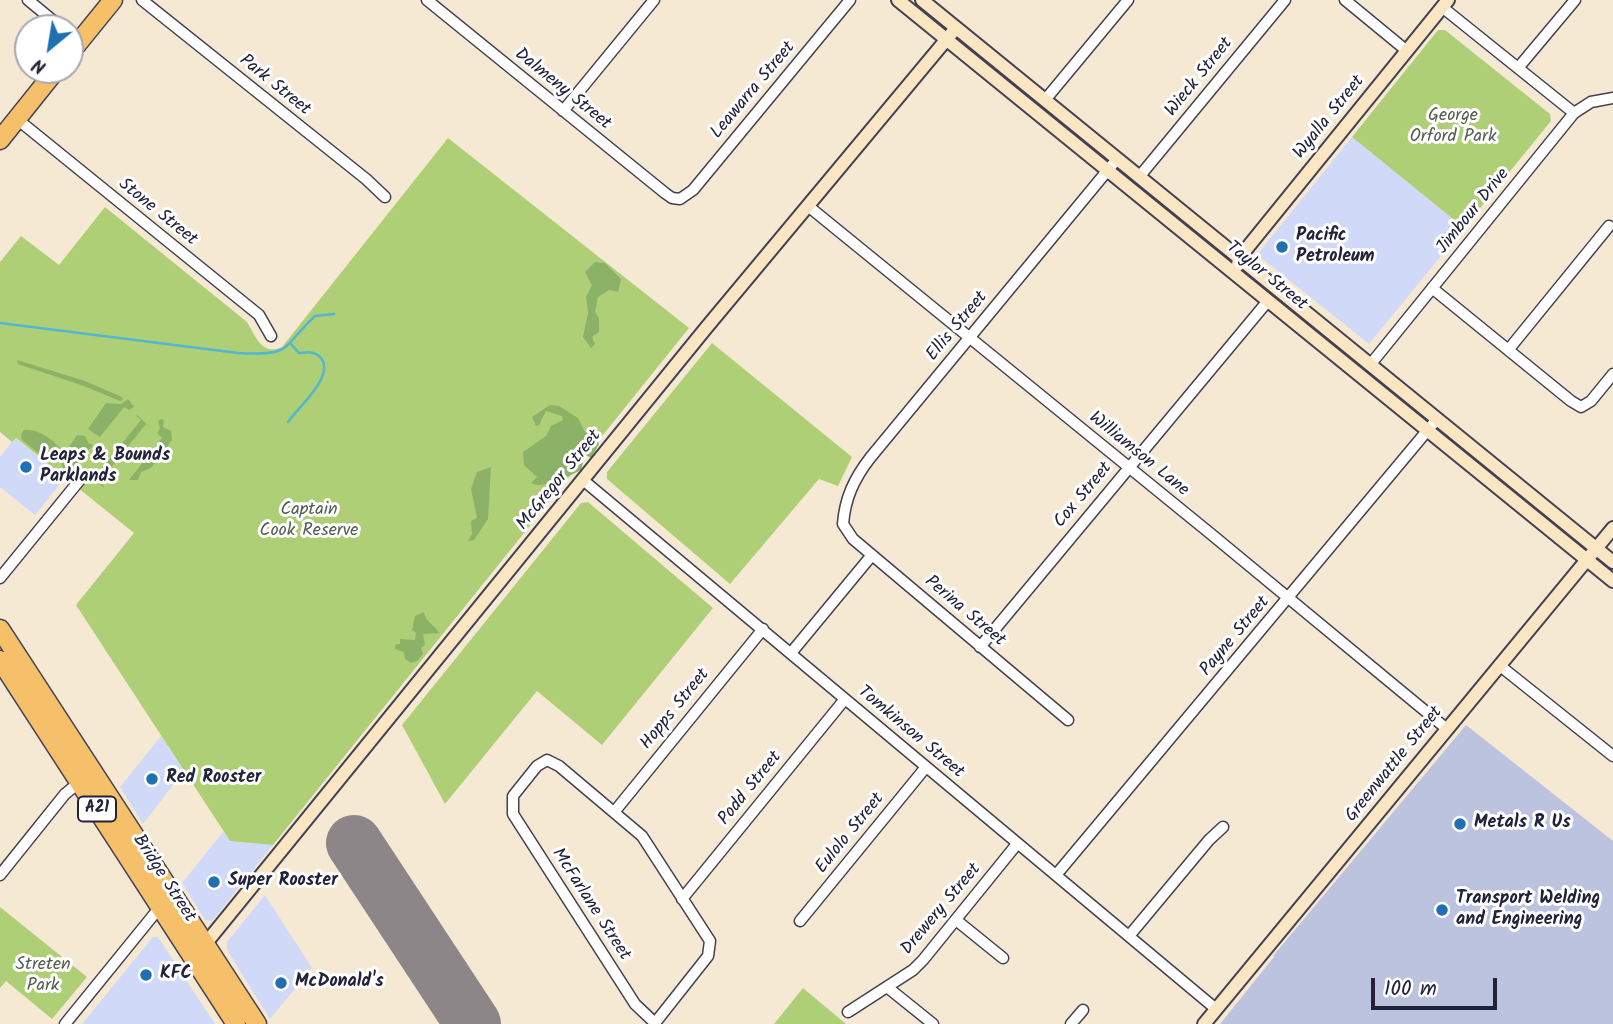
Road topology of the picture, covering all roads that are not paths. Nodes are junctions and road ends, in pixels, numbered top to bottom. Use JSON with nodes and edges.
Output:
{"nodes":[{"id":1,"x":28,"y":0,"type":"edge"},
{"id":2,"x":113,"y":0,"type":"edge"},
{"id":3,"x":142,"y":0,"type":"edge"},
{"id":4,"x":427,"y":0,"type":"edge"},
{"id":5,"x":654,"y":0,"type":"edge"},
{"id":6,"x":850,"y":0,"type":"edge"},
{"id":7,"x":898,"y":0,"type":"edge"},
{"id":8,"x":922,"y":0,"type":"edge"},
{"id":9,"x":1128,"y":0,"type":"edge"},
{"id":10,"x":1285,"y":0,"type":"edge"},
{"id":11,"x":1345,"y":0,"type":"edge"},
{"id":12,"x":1575,"y":0,"type":"edge"},
{"id":13,"x":1445,"y":4,"type":"edge"},
{"id":14,"x":45,"y":14,"type":"edge"},
{"id":15,"x":956,"y":28,"type":"junction"},
{"id":16,"x":84,"y":31,"type":"edge"},
{"id":17,"x":946,"y":39,"type":"junction"},
{"id":18,"x":1407,"y":51,"type":"junction"},
{"id":19,"x":1518,"y":68,"type":"junction"},
{"id":20,"x":46,"y":84,"type":"edge"},
{"id":21,"x":1613,"y":98,"type":"edge"},
{"id":22,"x":1045,"y":100,"type":"junction"},
{"id":23,"x":563,"y":111,"type":"junction"},
{"id":24,"x":1574,"y":113,"type":"junction"},
{"id":25,"x":17,"y":119,"type":"junction"},
{"id":26,"x":0,"y":140,"type":"edge"},
{"id":27,"x":1117,"y":159,"type":"junction"},
{"id":28,"x":1108,"y":171,"type":"junction"},
{"id":29,"x":1139,"y":177,"type":"junction"},
{"id":30,"x":385,"y":197,"type":"dead end"},
{"id":31,"x":680,"y":199,"type":"joint"},
{"id":32,"x":808,"y":206,"type":"junction"},
{"id":33,"x":1609,"y":226,"type":"dead end"},
{"id":34,"x":1238,"y":258,"type":"junction"},
{"id":35,"x":1432,"y":288,"type":"junction"},
{"id":36,"x":1267,"y":302,"type":"junction"},
{"id":37,"x":271,"y":335,"type":"dead end"},
{"id":38,"x":969,"y":338,"type":"junction"},
{"id":39,"x":1509,"y":349,"type":"junction"},
{"id":40,"x":1370,"y":365,"type":"junction"},
{"id":41,"x":1613,"y":374,"type":"edge"},
{"id":42,"x":1437,"y":419,"type":"junction"},
{"id":43,"x":1427,"y":430,"type":"junction"},
{"id":44,"x":1128,"y":468,"type":"junction"},
{"id":45,"x":83,"y":476,"type":"dead end"},
{"id":46,"x":583,"y":480,"type":"junction"},
{"id":47,"x":843,"y":524,"type":"joint"},
{"id":48,"x":1613,"y":528,"type":"edge"},
{"id":49,"x":1596,"y":549,"type":"junction"},
{"id":50,"x":872,"y":555,"type":"junction"},
{"id":51,"x":1587,"y":560,"type":"junction"},
{"id":52,"x":1613,"y":562,"type":"edge"},
{"id":53,"x":0,"y":578,"type":"edge"},
{"id":54,"x":1613,"y":581,"type":"edge"},
{"id":55,"x":1288,"y":599,"type":"junction"},
{"id":56,"x":0,"y":629,"type":"edge"},
{"id":57,"x":763,"y":629,"type":"junction"},
{"id":58,"x":980,"y":647,"type":"junction"},
{"id":59,"x":791,"y":653,"type":"junction"},
{"id":60,"x":0,"y":660,"type":"edge"},
{"id":61,"x":1499,"y":665,"type":"junction"},
{"id":62,"x":845,"y":699,"type":"junction"},
{"id":63,"x":1068,"y":720,"type":"dead end"},
{"id":64,"x":1447,"y":729,"type":"junction"},
{"id":65,"x":1613,"y":756,"type":"edge"},
{"id":66,"x":926,"y":767,"type":"junction"},
{"id":67,"x":87,"y":778,"type":"junction"},
{"id":68,"x":615,"y":811,"type":"junction"},
{"id":69,"x":1223,"y":827,"type":"dead end"},
{"id":70,"x":1017,"y":844,"type":"junction"},
{"id":71,"x":0,"y":875,"type":"edge"},
{"id":72,"x":1056,"y":875,"type":"junction"},
{"id":73,"x":682,"y":898,"type":"junction"},
{"id":74,"x":160,"y":907,"type":"junction"},
{"id":75,"x":956,"y":920,"type":"junction"},
{"id":76,"x":800,"y":921,"type":"dead end"},
{"id":77,"x":1129,"y":936,"type":"junction"},
{"id":78,"x":199,"y":951,"type":"junction"},
{"id":79,"x":1003,"y":958,"type":"dead end"},
{"id":80,"x":887,"y":987,"type":"junction"},
{"id":81,"x":1216,"y":1009,"type":"junction"},
{"id":82,"x":1083,"y":1010,"type":"dead end"},
{"id":83,"x":848,"y":1012,"type":"dead end"},
{"id":84,"x":65,"y":1024,"type":"edge"},
{"id":85,"x":236,"y":1024,"type":"edge"},
{"id":86,"x":257,"y":1024,"type":"edge"},
{"id":87,"x":656,"y":1024,"type":"edge"},
{"id":88,"x":933,"y":1024,"type":"edge"},
{"id":89,"x":1071,"y":1024,"type":"edge"},
{"id":90,"x":1204,"y":1024,"type":"edge"}],
"edges":[{"from":1,"to":14,"type":"street"},
{"from":2,"to":16,"type":"highway"},
{"from":3,"to":30,"type":"street","name":"Park Street"},
{"from":4,"to":23,"type":"street","name":"Dalmeny Street"},
{"from":5,"to":23,"type":"street"},
{"from":6,"to":31,"type":"street","name":"Leawarra Street"},
{"from":7,"to":17,"type":"street","name":"Taylor Street"},
{"from":8,"to":15,"type":"street","name":"Taylor Street"},
{"from":9,"to":22,"type":"street"},
{"from":10,"to":29,"type":"street","name":"Wieck Street"},
{"from":11,"to":18,"type":"street"},
{"from":12,"to":19,"type":"street"},
{"from":13,"to":18,"type":"street","name":"Wyalla Street"},
{"from":13,"to":19,"type":"street"},
{"from":15,"to":17,"type":"street","name":"McGregor Street"},
{"from":15,"to":22,"type":"street","name":"Taylor Street"},
{"from":17,"to":28,"type":"street","name":"Taylor Street"},
{"from":17,"to":32,"type":"street","name":"McGregor Street"},
{"from":18,"to":34,"type":"street","name":"Wyalla Street"},
{"from":19,"to":24,"type":"street"},
{"from":20,"to":25,"type":"highway"},
{"from":21,"to":24,"type":"street","name":"Jimbour Drive"},
{"from":22,"to":27,"type":"street","name":"Taylor Street"},
{"from":23,"to":31,"type":"street","name":"Dalmeny Street"},
{"from":24,"to":35,"type":"street","name":"Jimbour Drive"},
{"from":25,"to":26,"type":"highway"},
{"from":25,"to":37,"type":"street","name":"Stone Street"},
{"from":27,"to":28,"type":"street","name":"Ellis Street"},
{"from":27,"to":29,"type":"street","name":"Taylor Street"},
{"from":28,"to":36,"type":"street","name":"Taylor Street"},
{"from":28,"to":38,"type":"street","name":"Ellis Street"},
{"from":29,"to":34,"type":"street","name":"Taylor Street"},
{"from":32,"to":38,"type":"street","name":"Williamson Lane"},
{"from":32,"to":46,"type":"street","name":"McGregor Street"},
{"from":33,"to":39,"type":"street"},
{"from":34,"to":36,"type":"street"},
{"from":34,"to":40,"type":"street","name":"Taylor Street"},
{"from":35,"to":39,"type":"street"},
{"from":35,"to":40,"type":"street","name":"Jimbour Drive"},
{"from":36,"to":43,"type":"street","name":"Taylor Street"},
{"from":36,"to":44,"type":"street","name":"Cox Street"},
{"from":38,"to":44,"type":"street","name":"Williamson Lane"},
{"from":38,"to":47,"type":"street","name":"Ellis Street"},
{"from":39,"to":41,"type":"street"},
{"from":40,"to":42,"type":"street","name":"Taylor Street"},
{"from":42,"to":43,"type":"street","name":"Payne Street"},
{"from":42,"to":49,"type":"street","name":"Taylor Street"},
{"from":43,"to":51,"type":"street","name":"Taylor Street"},
{"from":43,"to":55,"type":"street","name":"Payne Street"},
{"from":44,"to":55,"type":"street","name":"Williamson Lane"},
{"from":44,"to":58,"type":"street","name":"Cox Street"},
{"from":45,"to":53,"type":"street"},
{"from":46,"to":57,"type":"street","name":"Tomkinson Street"},
{"from":46,"to":78,"type":"street","name":"McGregor Street"},
{"from":47,"to":50,"type":"street","name":"Perina Street"},
{"from":48,"to":49,"type":"street","name":"Greenwattle Street"},
{"from":49,"to":51,"type":"street","name":"Greenwattle Street"},
{"from":49,"to":52,"type":"street","name":"Taylor Street"},
{"from":50,"to":58,"type":"street","name":"Perina Street"},
{"from":50,"to":59,"type":"street"},
{"from":51,"to":54,"type":"street","name":"Taylor Street"},
{"from":51,"to":61,"type":"street","name":"Greenwattle Street"},
{"from":55,"to":64,"type":"street","name":"Williamson Lane"},
{"from":55,"to":72,"type":"street","name":"Payne Street"},
{"from":56,"to":67,"type":"highway","name":"Bridge Street","number":"A21"},
{"from":57,"to":59,"type":"street","name":"Tomkinson Street"},
{"from":57,"to":68,"type":"street","name":"Hopps Street"},
{"from":58,"to":63,"type":"street","name":"Perina Street"},
{"from":59,"to":62,"type":"street","name":"Tomkinson Street"},
{"from":60,"to":67,"type":"highway","name":"Bridge Street","number":"A21"},
{"from":61,"to":64,"type":"street","name":"Greenwattle Street"},
{"from":61,"to":65,"type":"street"},
{"from":62,"to":66,"type":"street","name":"Tomkinson Street"},
{"from":62,"to":73,"type":"street","name":"Podd Street"},
{"from":64,"to":81,"type":"street","name":"Greenwattle Street"},
{"from":66,"to":70,"type":"street","name":"Tomkinson Street"},
{"from":66,"to":76,"type":"street","name":"Eulolo Street"},
{"from":67,"to":71,"type":"street"},
{"from":67,"to":74,"type":"highway","name":"Bridge Street","number":"A21"},
{"from":67,"to":78,"type":"highway","name":"Bridge Street","number":"A21"},
{"from":68,"to":73,"type":"street"},
{"from":68,"to":87,"type":"street","name":"McFarlane Street"},
{"from":69,"to":77,"type":"street"},
{"from":70,"to":72,"type":"street","name":"Tomkinson Street"},
{"from":70,"to":75,"type":"street","name":"Drewery Street"},
{"from":72,"to":77,"type":"street","name":"Tomkinson Street"},
{"from":73,"to":87,"type":"street"},
{"from":74,"to":78,"type":"highway","name":"Bridge Street","number":"A21"},
{"from":74,"to":84,"type":"street"},
{"from":75,"to":79,"type":"street"},
{"from":75,"to":80,"type":"street","name":"Drewery Street"},
{"from":77,"to":81,"type":"street","name":"Tomkinson Street"},
{"from":78,"to":85,"type":"highway","name":"Bridge Street","number":"A21"},
{"from":78,"to":86,"type":"highway","name":"Bridge Street","number":"A21"},
{"from":80,"to":83,"type":"street","name":"Drewery Street"},
{"from":80,"to":88,"type":"street"},
{"from":81,"to":90,"type":"street","name":"Greenwattle Street"},
{"from":82,"to":89,"type":"street"}]}
